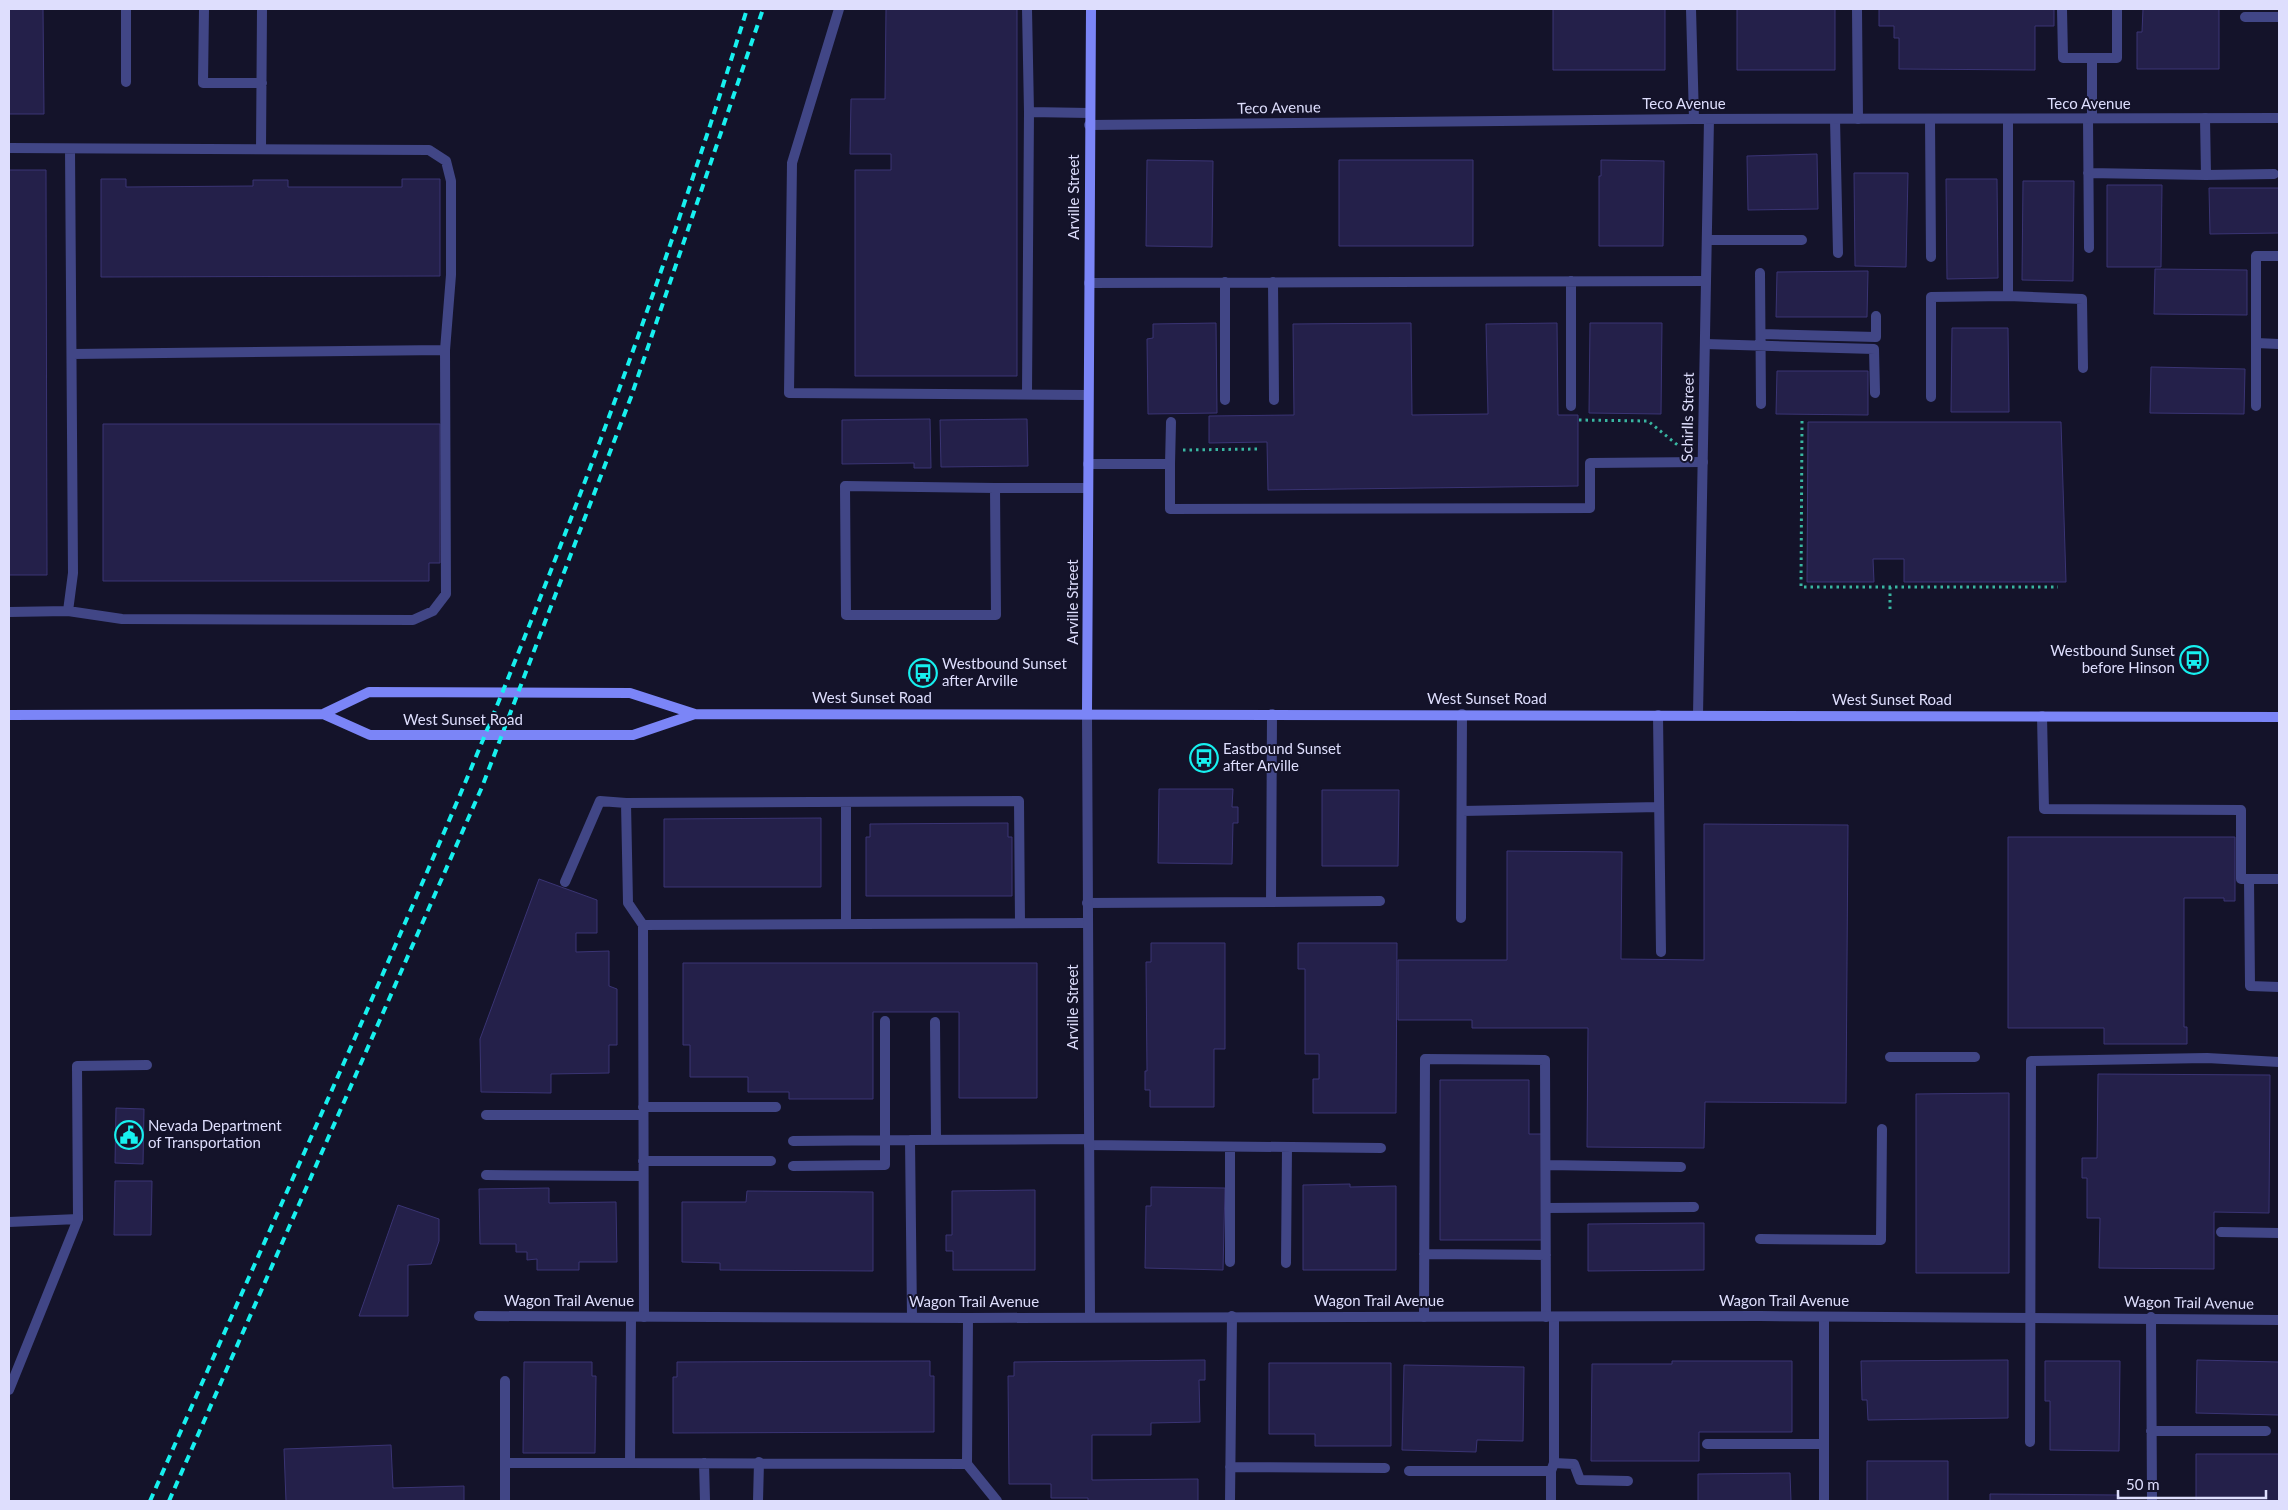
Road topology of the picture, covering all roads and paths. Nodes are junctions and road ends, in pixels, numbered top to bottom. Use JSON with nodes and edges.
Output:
{"nodes":[{"id":1,"x":126,"y":9,"type":"edge"},
{"id":2,"x":204,"y":9,"type":"edge"},
{"id":3,"x":262,"y":9,"type":"edge"},
{"id":4,"x":839,"y":9,"type":"edge"},
{"id":5,"x":1027,"y":9,"type":"edge"},
{"id":6,"x":1091,"y":9,"type":"edge"},
{"id":7,"x":1691,"y":9,"type":"edge"},
{"id":8,"x":1858,"y":9,"type":"edge"},
{"id":9,"x":2062,"y":9,"type":"edge"},
{"id":10,"x":2117,"y":9,"type":"edge"},
{"id":11,"x":2245,"y":17,"type":"dead end"},
{"id":12,"x":2279,"y":17,"type":"edge"},
{"id":13,"x":2092,"y":58,"type":"junction"},
{"id":14,"x":126,"y":82,"type":"dead end"},
{"id":15,"x":262,"y":83,"type":"junction"},
{"id":16,"x":1029,"y":112,"type":"junction"},
{"id":17,"x":1090,"y":113,"type":"junction"},
{"id":18,"x":2090,"y":118,"type":"junction"},
{"id":19,"x":2205,"y":118,"type":"junction"},
{"id":20,"x":2279,"y":118,"type":"edge"},
{"id":21,"x":1694,"y":119,"type":"junction"},
{"id":22,"x":1709,"y":119,"type":"junction"},
{"id":23,"x":1835,"y":119,"type":"junction"},
{"id":24,"x":1858,"y":119,"type":"junction"},
{"id":25,"x":1930,"y":119,"type":"junction"},
{"id":26,"x":2008,"y":119,"type":"junction"},
{"id":27,"x":1089,"y":125,"type":"junction"},
{"id":28,"x":9,"y":148,"type":"edge"},
{"id":29,"x":70,"y":149,"type":"junction"},
{"id":30,"x":261,"y":149,"type":"junction"},
{"id":31,"x":2088,"y":173,"type":"junction"},
{"id":32,"x":2274,"y":174,"type":"dead end"},
{"id":33,"x":2206,"y":175,"type":"junction"},
{"id":34,"x":1706,"y":240,"type":"junction"},
{"id":35,"x":1802,"y":240,"type":"dead end"},
{"id":36,"x":2089,"y":248,"type":"dead end"},
{"id":37,"x":1838,"y":253,"type":"dead end"},
{"id":38,"x":2279,"y":256,"type":"edge"},
{"id":39,"x":1931,"y":258,"type":"dead end"},
{"id":40,"x":1760,"y":273,"type":"dead end"},
{"id":41,"x":1571,"y":281,"type":"junction"},
{"id":42,"x":1706,"y":281,"type":"junction"},
{"id":43,"x":1225,"y":282,"type":"junction"},
{"id":44,"x":1273,"y":282,"type":"junction"},
{"id":45,"x":1088,"y":283,"type":"junction"},
{"id":46,"x":2008,"y":296,"type":"junction"},
{"id":47,"x":1876,"y":316,"type":"dead end"},
{"id":48,"x":1761,"y":334,"type":"junction"},
{"id":49,"x":2256,"y":343,"type":"junction"},
{"id":50,"x":1705,"y":344,"type":"junction"},
{"id":51,"x":2279,"y":344,"type":"edge"},
{"id":52,"x":1761,"y":345,"type":"junction"},
{"id":53,"x":445,"y":350,"type":"junction"},
{"id":54,"x":72,"y":354,"type":"junction"},
{"id":55,"x":2083,"y":368,"type":"dead end"},
{"id":56,"x":1875,"y":393,"type":"dead end"},
{"id":57,"x":1027,"y":394,"type":"junction"},
{"id":58,"x":1088,"y":395,"type":"junction"},
{"id":59,"x":1931,"y":397,"type":"dead end"},
{"id":60,"x":1225,"y":400,"type":"dead end"},
{"id":61,"x":1274,"y":400,"type":"dead end"},
{"id":62,"x":1761,"y":404,"type":"dead end"},
{"id":63,"x":1571,"y":406,"type":"dead end"},
{"id":64,"x":2256,"y":406,"type":"dead end"},
{"id":65,"x":1579,"y":420,"type":"dead end"},
{"id":66,"x":1802,"y":421,"type":"dead end"},
{"id":67,"x":1171,"y":422,"type":"dead end"},
{"id":68,"x":1680,"y":447,"type":"dead end"},
{"id":69,"x":1258,"y":449,"type":"dead end"},
{"id":70,"x":1180,"y":450,"type":"dead end"},
{"id":71,"x":1703,"y":462,"type":"junction"},
{"id":72,"x":1088,"y":464,"type":"junction"},
{"id":73,"x":1170,"y":464,"type":"junction"},
{"id":74,"x":995,"y":488,"type":"junction"},
{"id":75,"x":1088,"y":488,"type":"junction"},
{"id":76,"x":1890,"y":587,"type":"junction"},
{"id":77,"x":2058,"y":587,"type":"dead end"},
{"id":78,"x":1890,"y":610,"type":"dead end"},
{"id":79,"x":68,"y":611,"type":"junction"},
{"id":80,"x":9,"y":612,"type":"edge"},
{"id":81,"x":1088,"y":713,"type":"junction"},
{"id":82,"x":323,"y":714,"type":"junction"},
{"id":83,"x":695,"y":714,"type":"junction"},
{"id":84,"x":1272,"y":714,"type":"junction"},
{"id":85,"x":1462,"y":714,"type":"junction"},
{"id":86,"x":9,"y":715,"type":"edge"},
{"id":87,"x":1658,"y":715,"type":"junction"},
{"id":88,"x":1698,"y":715,"type":"junction"},
{"id":89,"x":2042,"y":716,"type":"junction"},
{"id":90,"x":2279,"y":717,"type":"edge"},
{"id":91,"x":846,"y":802,"type":"junction"},
{"id":92,"x":626,"y":803,"type":"junction"},
{"id":93,"x":1659,"y":807,"type":"junction"},
{"id":94,"x":1462,"y":811,"type":"junction"},
{"id":95,"x":2249,"y":879,"type":"junction"},
{"id":96,"x":2279,"y":879,"type":"edge"},
{"id":97,"x":565,"y":882,"type":"dead end"},
{"id":98,"x":1380,"y":901,"type":"dead end"},
{"id":99,"x":1271,"y":902,"type":"junction"},
{"id":100,"x":1088,"y":903,"type":"junction"},
{"id":101,"x":1461,"y":918,"type":"dead end"},
{"id":102,"x":1020,"y":923,"type":"junction"},
{"id":103,"x":1088,"y":923,"type":"junction"},
{"id":104,"x":846,"y":924,"type":"junction"},
{"id":105,"x":643,"y":925,"type":"junction"},
{"id":106,"x":1661,"y":952,"type":"dead end"},
{"id":107,"x":2279,"y":987,"type":"edge"},
{"id":108,"x":885,"y":1021,"type":"dead end"},
{"id":109,"x":935,"y":1022,"type":"dead end"},
{"id":110,"x":1890,"y":1057,"type":"dead end"},
{"id":111,"x":1975,"y":1057,"type":"dead end"},
{"id":112,"x":2279,"y":1062,"type":"edge"},
{"id":113,"x":147,"y":1065,"type":"dead end"},
{"id":114,"x":776,"y":1107,"type":"dead end"},
{"id":115,"x":643,"y":1111,"type":"junction"},
{"id":116,"x":486,"y":1114,"type":"dead end"},
{"id":117,"x":1882,"y":1129,"type":"dead end"},
{"id":118,"x":936,"y":1139,"type":"junction"},
{"id":119,"x":885,"y":1140,"type":"junction"},
{"id":120,"x":910,"y":1140,"type":"junction"},
{"id":121,"x":793,"y":1141,"type":"dead end"},
{"id":122,"x":1089,"y":1142,"type":"junction"},
{"id":123,"x":1230,"y":1146,"type":"junction"},
{"id":124,"x":1287,"y":1147,"type":"junction"},
{"id":125,"x":1381,"y":1148,"type":"dead end"},
{"id":126,"x":643,"y":1161,"type":"junction"},
{"id":127,"x":771,"y":1161,"type":"dead end"},
{"id":128,"x":1546,"y":1165,"type":"junction"},
{"id":129,"x":793,"y":1166,"type":"dead end"},
{"id":130,"x":1681,"y":1166,"type":"dead end"},
{"id":131,"x":486,"y":1175,"type":"dead end"},
{"id":132,"x":643,"y":1176,"type":"junction"},
{"id":133,"x":1694,"y":1207,"type":"dead end"},
{"id":134,"x":1546,"y":1208,"type":"junction"},
{"id":135,"x":78,"y":1219,"type":"junction"},
{"id":136,"x":9,"y":1222,"type":"edge"},
{"id":137,"x":2221,"y":1232,"type":"dead end"},
{"id":138,"x":2279,"y":1233,"type":"edge"},
{"id":139,"x":1760,"y":1239,"type":"dead end"},
{"id":140,"x":1424,"y":1254,"type":"junction"},
{"id":141,"x":1546,"y":1255,"type":"junction"},
{"id":142,"x":1230,"y":1262,"type":"dead end"},
{"id":143,"x":1286,"y":1263,"type":"dead end"},
{"id":144,"x":479,"y":1316,"type":"dead end"},
{"id":145,"x":1090,"y":1316,"type":"junction"},
{"id":146,"x":1232,"y":1316,"type":"junction"},
{"id":147,"x":631,"y":1317,"type":"junction"},
{"id":148,"x":644,"y":1317,"type":"junction"},
{"id":149,"x":912,"y":1317,"type":"junction"},
{"id":150,"x":1424,"y":1317,"type":"junction"},
{"id":151,"x":1550,"y":1317,"type":"junction"},
{"id":152,"x":1824,"y":1317,"type":"junction"},
{"id":153,"x":2030,"y":1317,"type":"junction"},
{"id":154,"x":2151,"y":1317,"type":"junction"},
{"id":155,"x":968,"y":1318,"type":"junction"},
{"id":156,"x":2279,"y":1320,"type":"edge"},
{"id":157,"x":504,"y":1381,"type":"dead end"},
{"id":158,"x":9,"y":1390,"type":"edge"},
{"id":159,"x":2152,"y":1431,"type":"junction"},
{"id":160,"x":2266,"y":1431,"type":"dead end"},
{"id":161,"x":2030,"y":1442,"type":"dead end"},
{"id":162,"x":1707,"y":1444,"type":"dead end"},
{"id":163,"x":1824,"y":1444,"type":"junction"},
{"id":164,"x":759,"y":1462,"type":"junction"},
{"id":165,"x":504,"y":1463,"type":"junction"},
{"id":166,"x":630,"y":1463,"type":"junction"},
{"id":167,"x":704,"y":1463,"type":"junction"},
{"id":168,"x":967,"y":1464,"type":"junction"},
{"id":169,"x":1230,"y":1467,"type":"junction"},
{"id":170,"x":1553,"y":1467,"type":"junction"},
{"id":171,"x":1384,"y":1468,"type":"dead end"},
{"id":172,"x":1409,"y":1471,"type":"dead end"},
{"id":173,"x":1628,"y":1481,"type":"dead end"},
{"id":174,"x":505,"y":1501,"type":"edge"},
{"id":175,"x":705,"y":1501,"type":"edge"},
{"id":176,"x":758,"y":1501,"type":"edge"},
{"id":177,"x":997,"y":1501,"type":"edge"},
{"id":178,"x":1230,"y":1501,"type":"edge"},
{"id":179,"x":1551,"y":1501,"type":"edge"},
{"id":180,"x":1824,"y":1501,"type":"edge"},
{"id":181,"x":2152,"y":1501,"type":"edge"}],
"edges":[{"from":1,"to":14,"type":"street"},
{"from":2,"to":15,"type":"street"},
{"from":3,"to":15,"type":"street"},
{"from":4,"to":57,"type":"street"},
{"from":5,"to":16,"type":"street"},
{"from":6,"to":17,"type":"main road","name":"Arville Street"},
{"from":7,"to":21,"type":"street"},
{"from":8,"to":24,"type":"street"},
{"from":9,"to":13,"type":"street"},
{"from":10,"to":13,"type":"street"},
{"from":11,"to":12,"type":"street"},
{"from":13,"to":18,"type":"street"},
{"from":15,"to":30,"type":"street"},
{"from":16,"to":17,"type":"street"},
{"from":16,"to":57,"type":"street"},
{"from":17,"to":27,"type":"main road","name":"Arville Street"},
{"from":18,"to":19,"type":"street","name":"Teco Avenue"},
{"from":18,"to":26,"type":"street","name":"Teco Avenue"},
{"from":18,"to":31,"type":"street"},
{"from":19,"to":20,"type":"street","name":"Teco Avenue"},
{"from":19,"to":33,"type":"street"},
{"from":21,"to":22,"type":"street","name":"Teco Avenue"},
{"from":21,"to":27,"type":"street","name":"Teco Avenue"},
{"from":22,"to":23,"type":"street","name":"Teco Avenue"},
{"from":22,"to":34,"type":"street","name":"Schirlls Street"},
{"from":23,"to":24,"type":"street","name":"Teco Avenue"},
{"from":23,"to":37,"type":"street"},
{"from":24,"to":25,"type":"street","name":"Teco Avenue"},
{"from":25,"to":26,"type":"street","name":"Teco Avenue"},
{"from":25,"to":39,"type":"street"},
{"from":26,"to":46,"type":"street"},
{"from":27,"to":45,"type":"main road","name":"Arville Street"},
{"from":28,"to":29,"type":"street"},
{"from":29,"to":30,"type":"street"},
{"from":29,"to":54,"type":"street"},
{"from":30,"to":53,"type":"street"},
{"from":31,"to":33,"type":"street"},
{"from":31,"to":36,"type":"street"},
{"from":32,"to":33,"type":"street"},
{"from":34,"to":35,"type":"street"},
{"from":34,"to":42,"type":"street","name":"Schirlls Street"},
{"from":38,"to":49,"type":"street"},
{"from":40,"to":48,"type":"street"},
{"from":41,"to":42,"type":"street"},
{"from":41,"to":44,"type":"street"},
{"from":41,"to":63,"type":"street"},
{"from":42,"to":50,"type":"street","name":"Schirlls Street"},
{"from":43,"to":44,"type":"street"},
{"from":43,"to":45,"type":"street"},
{"from":43,"to":60,"type":"street"},
{"from":44,"to":61,"type":"street"},
{"from":45,"to":58,"type":"main road","name":"Arville Street"},
{"from":46,"to":55,"type":"street"},
{"from":46,"to":59,"type":"street"},
{"from":47,"to":48,"type":"street"},
{"from":48,"to":52,"type":"street"},
{"from":49,"to":51,"type":"street"},
{"from":49,"to":64,"type":"street"},
{"from":50,"to":52,"type":"street"},
{"from":50,"to":71,"type":"street","name":"Schirlls Street"},
{"from":52,"to":56,"type":"street"},
{"from":52,"to":62,"type":"street"},
{"from":53,"to":54,"type":"street"},
{"from":53,"to":79,"type":"street"},
{"from":54,"to":79,"type":"street"},
{"from":57,"to":58,"type":"street"},
{"from":58,"to":72,"type":"main road","name":"Arville Street"},
{"from":65,"to":68,"type":"path"},
{"from":66,"to":76,"type":"path"},
{"from":67,"to":73,"type":"street"},
{"from":69,"to":70,"type":"path"},
{"from":71,"to":73,"type":"street"},
{"from":71,"to":88,"type":"street","name":"Schirlls Street"},
{"from":72,"to":73,"type":"street"},
{"from":72,"to":75,"type":"main road","name":"Arville Street"},
{"from":74,"to":74,"type":"street"},
{"from":74,"to":75,"type":"street"},
{"from":75,"to":81,"type":"main road","name":"Arville Street"},
{"from":76,"to":77,"type":"path"},
{"from":76,"to":78,"type":"path"},
{"from":79,"to":80,"type":"street"},
{"from":81,"to":83,"type":"main road","name":"West Sunset Road"},
{"from":81,"to":84,"type":"main road","name":"West Sunset Road"},
{"from":81,"to":100,"type":"street","name":"Arville Street"},
{"from":82,"to":83,"type":"main road","name":"West Sunset Road"},
{"from":82,"to":83,"type":"main road","name":"West Sunset Road"},
{"from":82,"to":86,"type":"main road","name":"West Sunset Road"},
{"from":84,"to":85,"type":"main road","name":"West Sunset Road"},
{"from":84,"to":99,"type":"street"},
{"from":85,"to":87,"type":"main road","name":"West Sunset Road"},
{"from":85,"to":94,"type":"street"},
{"from":87,"to":88,"type":"main road","name":"West Sunset Road"},
{"from":87,"to":93,"type":"street"},
{"from":88,"to":89,"type":"main road","name":"West Sunset Road"},
{"from":89,"to":90,"type":"main road","name":"West Sunset Road"},
{"from":89,"to":95,"type":"street"},
{"from":91,"to":92,"type":"street"},
{"from":91,"to":102,"type":"street"},
{"from":91,"to":104,"type":"street"},
{"from":92,"to":97,"type":"street"},
{"from":92,"to":105,"type":"street"},
{"from":93,"to":94,"type":"street"},
{"from":93,"to":106,"type":"street"},
{"from":94,"to":101,"type":"street"},
{"from":95,"to":96,"type":"street"},
{"from":95,"to":107,"type":"street"},
{"from":98,"to":99,"type":"street"},
{"from":99,"to":100,"type":"street"},
{"from":100,"to":103,"type":"street","name":"Arville Street"},
{"from":102,"to":103,"type":"street"},
{"from":102,"to":104,"type":"street"},
{"from":103,"to":122,"type":"street","name":"Arville Street"},
{"from":104,"to":105,"type":"street"},
{"from":105,"to":115,"type":"street"},
{"from":108,"to":119,"type":"street"},
{"from":109,"to":118,"type":"street"},
{"from":110,"to":111,"type":"street"},
{"from":112,"to":153,"type":"street"},
{"from":113,"to":135,"type":"street"},
{"from":114,"to":115,"type":"street"},
{"from":115,"to":116,"type":"street"},
{"from":115,"to":126,"type":"street"},
{"from":117,"to":139,"type":"street"},
{"from":118,"to":120,"type":"street"},
{"from":118,"to":122,"type":"street"},
{"from":119,"to":120,"type":"street"},
{"from":119,"to":121,"type":"street"},
{"from":119,"to":129,"type":"street"},
{"from":120,"to":149,"type":"street"},
{"from":122,"to":123,"type":"street"},
{"from":122,"to":145,"type":"street","name":"Arville Street"},
{"from":123,"to":124,"type":"street"},
{"from":123,"to":142,"type":"street"},
{"from":124,"to":125,"type":"street"},
{"from":124,"to":143,"type":"street"},
{"from":126,"to":127,"type":"street"},
{"from":126,"to":132,"type":"street"},
{"from":128,"to":130,"type":"street"},
{"from":128,"to":134,"type":"street"},
{"from":128,"to":140,"type":"street"},
{"from":131,"to":132,"type":"street"},
{"from":132,"to":148,"type":"street"},
{"from":133,"to":134,"type":"street"},
{"from":134,"to":141,"type":"street"},
{"from":135,"to":136,"type":"street"},
{"from":135,"to":158,"type":"street"},
{"from":137,"to":138,"type":"street"},
{"from":140,"to":141,"type":"street"},
{"from":140,"to":150,"type":"street"},
{"from":141,"to":151,"type":"street"},
{"from":144,"to":147,"type":"street","name":"Wagon Trail Avenue"},
{"from":145,"to":146,"type":"street","name":"Wagon Trail Avenue"},
{"from":145,"to":155,"type":"street","name":"Wagon Trail Avenue"},
{"from":146,"to":150,"type":"street","name":"Wagon Trail Avenue"},
{"from":146,"to":169,"type":"street"},
{"from":147,"to":148,"type":"street","name":"Wagon Trail Avenue"},
{"from":147,"to":166,"type":"street"},
{"from":148,"to":149,"type":"street","name":"Wagon Trail Avenue"},
{"from":149,"to":155,"type":"street","name":"Wagon Trail Avenue"},
{"from":150,"to":151,"type":"street","name":"Wagon Trail Avenue"},
{"from":151,"to":152,"type":"street","name":"Wagon Trail Avenue"},
{"from":151,"to":170,"type":"street"},
{"from":152,"to":153,"type":"street","name":"Wagon Trail Avenue"},
{"from":152,"to":163,"type":"street"},
{"from":153,"to":154,"type":"street","name":"Wagon Trail Avenue"},
{"from":153,"to":161,"type":"street"},
{"from":154,"to":156,"type":"street","name":"Wagon Trail Avenue"},
{"from":154,"to":159,"type":"street"},
{"from":155,"to":168,"type":"street"},
{"from":157,"to":165,"type":"street"},
{"from":159,"to":160,"type":"street"},
{"from":159,"to":181,"type":"street"},
{"from":162,"to":163,"type":"street"},
{"from":163,"to":180,"type":"street"},
{"from":164,"to":167,"type":"street"},
{"from":164,"to":168,"type":"street"},
{"from":164,"to":176,"type":"street"},
{"from":165,"to":166,"type":"street"},
{"from":165,"to":174,"type":"street"},
{"from":166,"to":167,"type":"street"},
{"from":167,"to":175,"type":"street"},
{"from":168,"to":177,"type":"street"},
{"from":169,"to":171,"type":"street"},
{"from":169,"to":178,"type":"street"},
{"from":170,"to":172,"type":"street"},
{"from":170,"to":173,"type":"street"},
{"from":170,"to":179,"type":"street"}]}
